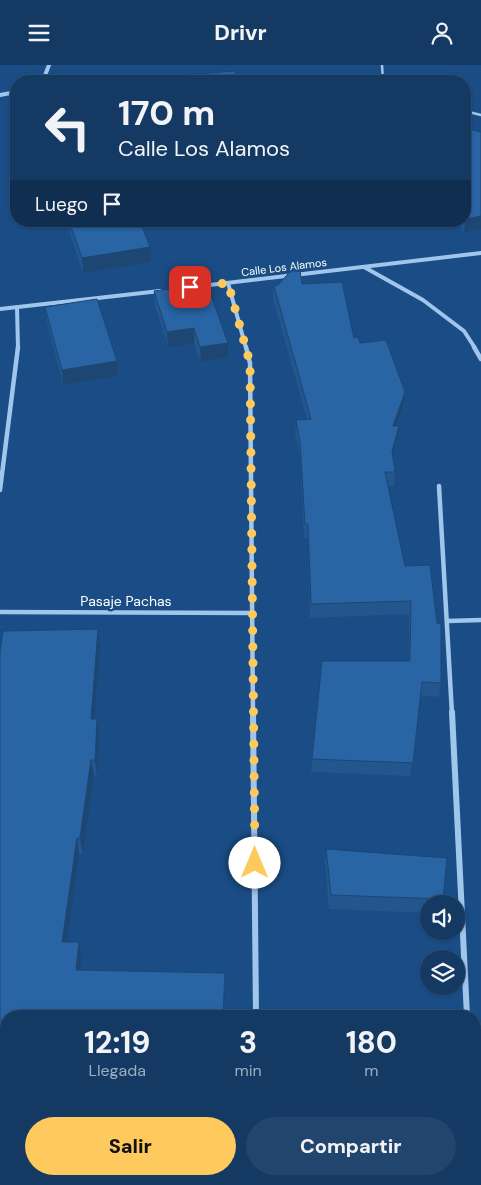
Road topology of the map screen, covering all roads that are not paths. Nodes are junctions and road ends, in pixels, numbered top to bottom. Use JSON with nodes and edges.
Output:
{"nodes":[{"id":1,"x":481,"y":253,"type":"edge"},
{"id":2,"x":364,"y":267,"type":"junction"},
{"id":3,"x":228,"y":283,"type":"junction"},
{"id":4,"x":200,"y":286,"type":"edge"},
{"id":5,"x":161,"y":290,"type":"edge"},
{"id":6,"x":17,"y":307,"type":"junction"},
{"id":7,"x":0,"y":309,"type":"edge"},
{"id":8,"x":481,"y":359,"type":"edge"},
{"id":9,"x":439,"y":486,"type":"dead end"},
{"id":10,"x":0,"y":491,"type":"edge"},
{"id":11,"x":0,"y":612,"type":"edge"},
{"id":12,"x":252,"y":613,"type":"junction"},
{"id":13,"x":481,"y":620,"type":"edge"},
{"id":14,"x":448,"y":621,"type":"junction"},
{"id":15,"x":256,"y":1010,"type":"edge"},
{"id":16,"x":467,"y":1010,"type":"edge"}],
"edges":[{"from":1,"to":2,"type":"street","name":"Calle Los Alamos"},
{"from":2,"to":3,"type":"street","name":"Calle Los Alamos"},
{"from":2,"to":8,"type":"street"},
{"from":3,"to":4,"type":"street","name":"Calle Los Alamos"},
{"from":3,"to":12,"type":"street"},
{"from":5,"to":6,"type":"street"},
{"from":6,"to":7,"type":"street"},
{"from":6,"to":10,"type":"street"},
{"from":9,"to":14,"type":"street"},
{"from":11,"to":12,"type":"street","name":"Pasaje Pachas"},
{"from":12,"to":15,"type":"street"},
{"from":13,"to":14,"type":"street"},
{"from":14,"to":16,"type":"street"}]}
